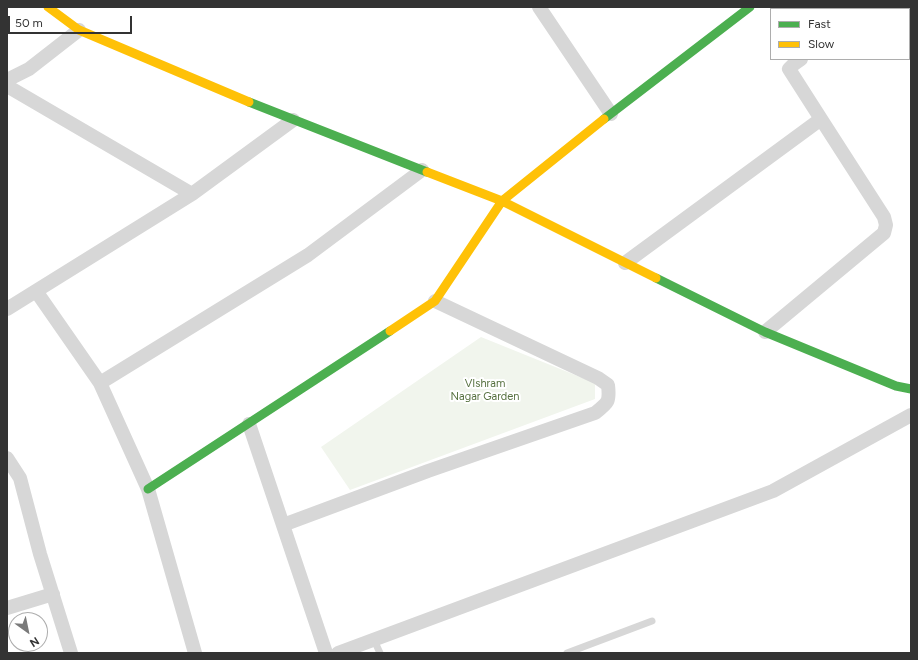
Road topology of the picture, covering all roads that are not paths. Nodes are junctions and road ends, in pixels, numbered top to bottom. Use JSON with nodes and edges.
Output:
{"nodes":[{"id":1,"x":48,"y":7,"type":"edge"},
{"id":2,"x":539,"y":7,"type":"edge"},
{"id":3,"x":750,"y":7,"type":"edge"},
{"id":4,"x":79,"y":30,"type":"junction"},
{"id":5,"x":800,"y":60,"type":"edge"},
{"id":6,"x":7,"y":80,"type":"edge"},
{"id":7,"x":7,"y":86,"type":"edge"},
{"id":8,"x":611,"y":114,"type":"junction"},
{"id":9,"x":821,"y":119,"type":"junction"},
{"id":10,"x":293,"y":120,"type":"junction"},
{"id":11,"x":422,"y":170,"type":"junction"},
{"id":12,"x":192,"y":194,"type":"junction"},
{"id":13,"x":502,"y":201,"type":"junction"},
{"id":14,"x":625,"y":263,"type":"junction"},
{"id":15,"x":36,"y":291,"type":"junction"},
{"id":16,"x":436,"y":301,"type":"junction"},
{"id":17,"x":7,"y":308,"type":"edge"},
{"id":18,"x":765,"y":332,"type":"junction"},
{"id":19,"x":100,"y":383,"type":"junction"},
{"id":20,"x":911,"y":389,"type":"edge"},
{"id":21,"x":911,"y":415,"type":"edge"},
{"id":22,"x":249,"y":424,"type":"junction"},
{"id":23,"x":7,"y":458,"type":"edge"},
{"id":24,"x":148,"y":490,"type":"junction"},
{"id":25,"x":283,"y":525,"type":"junction"},
{"id":26,"x":53,"y":594,"type":"junction"},
{"id":27,"x":7,"y":608,"type":"edge"},
{"id":28,"x":652,"y":622,"type":"dead end"},
{"id":29,"x":374,"y":640,"type":"junction"},
{"id":30,"x":71,"y":653,"type":"edge"},
{"id":31,"x":195,"y":653,"type":"edge"},
{"id":32,"x":326,"y":653,"type":"edge"},
{"id":33,"x":338,"y":653,"type":"edge"},
{"id":34,"x":380,"y":653,"type":"edge"},
{"id":35,"x":567,"y":653,"type":"edge"}],
"edges":[{"from":1,"to":4,"type":"street"},
{"from":2,"to":8,"type":"street"},
{"from":3,"to":8,"type":"street"},
{"from":4,"to":6,"type":"street"},
{"from":4,"to":10,"type":"street"},
{"from":5,"to":9,"type":"street"},
{"from":7,"to":12,"type":"street"},
{"from":8,"to":13,"type":"street"},
{"from":9,"to":14,"type":"street"},
{"from":9,"to":18,"type":"street"},
{"from":10,"to":11,"type":"street"},
{"from":10,"to":12,"type":"street"},
{"from":11,"to":13,"type":"street"},
{"from":11,"to":19,"type":"street"},
{"from":12,"to":15,"type":"street"},
{"from":13,"to":14,"type":"street"},
{"from":13,"to":16,"type":"street"},
{"from":14,"to":18,"type":"street"},
{"from":15,"to":17,"type":"street"},
{"from":15,"to":19,"type":"street"},
{"from":16,"to":22,"type":"street"},
{"from":16,"to":25,"type":"street"},
{"from":18,"to":20,"type":"street"},
{"from":19,"to":24,"type":"street"},
{"from":21,"to":29,"type":"street"},
{"from":22,"to":24,"type":"street"},
{"from":22,"to":25,"type":"street"},
{"from":23,"to":26,"type":"street"},
{"from":24,"to":31,"type":"street"},
{"from":25,"to":32,"type":"street"},
{"from":26,"to":27,"type":"street"},
{"from":26,"to":30,"type":"street"},
{"from":28,"to":35,"type":"lane"},
{"from":29,"to":33,"type":"street"},
{"from":29,"to":34,"type":"lane"}]}
